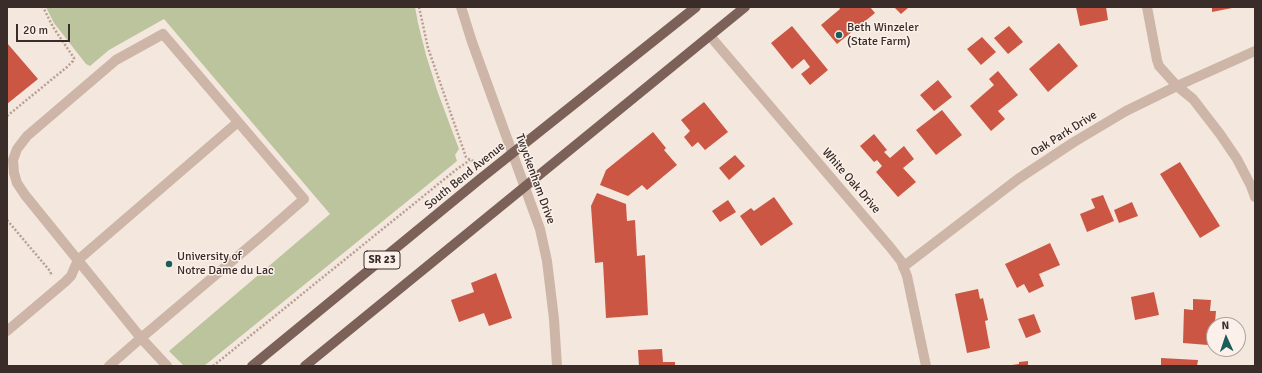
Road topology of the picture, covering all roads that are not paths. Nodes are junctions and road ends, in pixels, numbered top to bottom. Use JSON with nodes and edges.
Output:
{"nodes":[{"id":1,"x":462,"y":7,"type":"edge"},
{"id":2,"x":696,"y":7,"type":"edge"},
{"id":3,"x":744,"y":7,"type":"edge"},
{"id":4,"x":1147,"y":7,"type":"edge"},
{"id":5,"x":710,"y":36,"type":"junction"},
{"id":6,"x":1255,"y":50,"type":"edge"},
{"id":7,"x":1177,"y":86,"type":"junction"},
{"id":8,"x":238,"y":122,"type":"junction"},
{"id":9,"x":513,"y":154,"type":"junction"},
{"id":10,"x":525,"y":187,"type":"junction"},
{"id":11,"x":1255,"y":197,"type":"edge"},
{"id":12,"x":78,"y":260,"type":"junction"},
{"id":13,"x":903,"y":267,"type":"junction"},
{"id":14,"x":7,"y":331,"type":"edge"},
{"id":15,"x":141,"y":338,"type":"junction"},
{"id":16,"x":109,"y":366,"type":"edge"},
{"id":17,"x":167,"y":366,"type":"edge"},
{"id":18,"x":252,"y":366,"type":"edge"},
{"id":19,"x":305,"y":366,"type":"edge"},
{"id":20,"x":557,"y":366,"type":"edge"},
{"id":21,"x":926,"y":366,"type":"edge"}],
"edges":[{"from":1,"to":9,"type":"street","name":"Twyckenham Drive"},
{"from":2,"to":9,"type":"main road","name":"South Bend Avenue","number":"SR 23"},
{"from":3,"to":5,"type":"main road","number":"SR 23"},
{"from":4,"to":7,"type":"street"},
{"from":5,"to":10,"type":"main road","number":"SR 23"},
{"from":5,"to":13,"type":"street","name":"White Oak Drive"},
{"from":6,"to":7,"type":"street","name":"Oak Park Drive"},
{"from":7,"to":11,"type":"street"},
{"from":7,"to":13,"type":"street","name":"Oak Park Drive"},
{"from":8,"to":12,"type":"street"},
{"from":8,"to":12,"type":"street"},
{"from":8,"to":15,"type":"street"},
{"from":9,"to":10,"type":"street","name":"Twyckenham Drive"},
{"from":9,"to":18,"type":"main road","name":"South Bend Avenue","number":"SR 23"},
{"from":10,"to":19,"type":"main road","number":"SR 23"},
{"from":10,"to":20,"type":"street","name":"Twyckenham Drive"},
{"from":12,"to":14,"type":"street"},
{"from":12,"to":15,"type":"street"},
{"from":13,"to":21,"type":"street","name":"White Oak Drive"},
{"from":15,"to":16,"type":"street"},
{"from":15,"to":17,"type":"street"}]}
